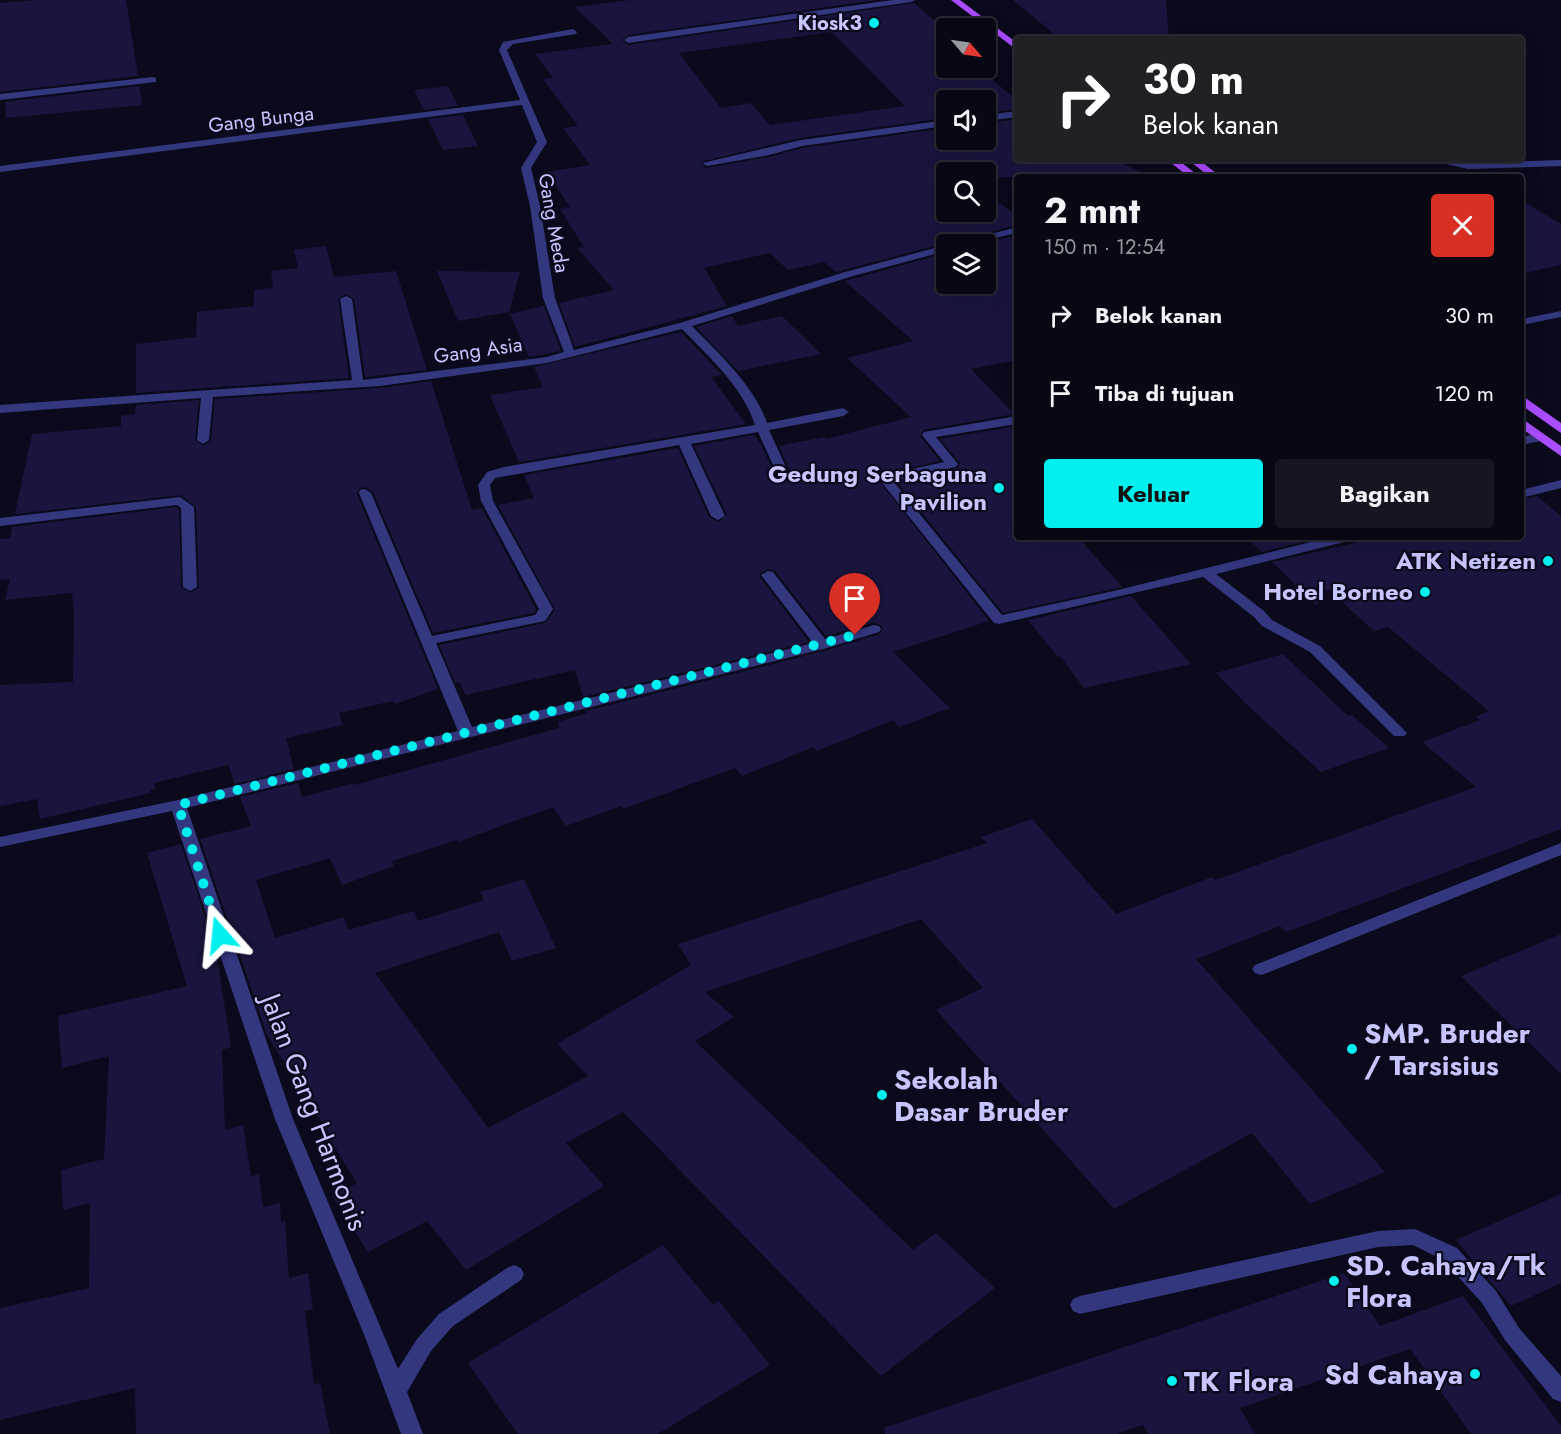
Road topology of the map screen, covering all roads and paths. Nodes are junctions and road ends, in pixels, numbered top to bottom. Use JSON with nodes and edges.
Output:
{"nodes":[{"id":1,"x":911,"y":0,"type":"edge"},
{"id":2,"x":955,"y":0,"type":"edge"},
{"id":3,"x":970,"y":0,"type":"edge"},
{"id":4,"x":1008,"y":28,"type":"dead end"},
{"id":5,"x":573,"y":32,"type":"dead end"},
{"id":6,"x":628,"y":40,"type":"dead end"},
{"id":7,"x":1014,"y":45,"type":"edge"},
{"id":8,"x":153,"y":80,"type":"dead end"},
{"id":9,"x":0,"y":97,"type":"edge"},
{"id":10,"x":525,"y":102,"type":"junction"},
{"id":11,"x":1014,"y":114,"type":"edge"},
{"id":12,"x":996,"y":117,"type":"edge"},
{"id":13,"x":936,"y":124,"type":"edge"},
{"id":14,"x":1175,"y":162,"type":"edge"},
{"id":15,"x":1196,"y":162,"type":"edge"},
{"id":16,"x":1446,"y":162,"type":"edge"},
{"id":17,"x":707,"y":163,"type":"dead end"},
{"id":18,"x":1561,"y":163,"type":"edge"},
{"id":19,"x":1542,"y":164,"type":"junction"},
{"id":20,"x":0,"y":169,"type":"edge"},
{"id":21,"x":1561,"y":172,"type":"edge"},
{"id":22,"x":1191,"y":174,"type":"edge"},
{"id":23,"x":1212,"y":174,"type":"edge"},
{"id":24,"x":1014,"y":231,"type":"edge"},
{"id":25,"x":996,"y":235,"type":"edge"},
{"id":26,"x":936,"y":251,"type":"edge"},
{"id":27,"x":346,"y":299,"type":"dead end"},
{"id":28,"x":1561,"y":314,"type":"edge"},
{"id":29,"x":1524,"y":321,"type":"edge"},
{"id":30,"x":684,"y":325,"type":"junction"},
{"id":31,"x":570,"y":354,"type":"junction"},
{"id":32,"x":358,"y":384,"type":"junction"},
{"id":33,"x":207,"y":394,"type":"junction"},
{"id":34,"x":1524,"y":401,"type":"edge"},
{"id":35,"x":0,"y":409,"type":"edge"},
{"id":36,"x":843,"y":412,"type":"dead end"},
{"id":37,"x":1014,"y":421,"type":"edge"},
{"id":38,"x":1524,"y":424,"type":"edge"},
{"id":39,"x":762,"y":428,"type":"junction"},
{"id":40,"x":1561,"y":429,"type":"edge"},
{"id":41,"x":1541,"y":437,"type":"junction"},
{"id":42,"x":203,"y":440,"type":"dead end"},
{"id":43,"x":1524,"y":440,"type":"edge"},
{"id":44,"x":684,"y":442,"type":"junction"},
{"id":45,"x":1561,"y":452,"type":"edge"},
{"id":46,"x":784,"y":476,"type":"dead end"},
{"id":47,"x":1561,"y":484,"type":"edge"},
{"id":48,"x":365,"y":493,"type":"dead end"},
{"id":49,"x":1524,"y":493,"type":"edge"},
{"id":50,"x":718,"y":516,"type":"dead end"},
{"id":51,"x":0,"y":522,"type":"edge"},
{"id":52,"x":1335,"y":540,"type":"edge"},
{"id":53,"x":1205,"y":572,"type":"junction"},
{"id":54,"x":768,"y":575,"type":"dead end"},
{"id":55,"x":190,"y":587,"type":"dead end"},
{"id":56,"x":874,"y":629,"type":"dead end"},
{"id":57,"x":427,"y":641,"type":"junction"},
{"id":58,"x":822,"y":645,"type":"junction"},
{"id":59,"x":1399,"y":733,"type":"dead end"},
{"id":60,"x":467,"y":734,"type":"junction"},
{"id":61,"x":178,"y":805,"type":"junction"},
{"id":62,"x":0,"y":842,"type":"edge"},
{"id":63,"x":1561,"y":849,"type":"edge"},
{"id":64,"x":1261,"y":969,"type":"dead end"},
{"id":65,"x":514,"y":1274,"type":"dead end"},
{"id":66,"x":1080,"y":1305,"type":"dead end"},
{"id":67,"x":396,"y":1391,"type":"junction"},
{"id":68,"x":1561,"y":1392,"type":"edge"},
{"id":69,"x":412,"y":1434,"type":"edge"}],
"edges":[{"from":1,"to":6,"type":"street"},
{"from":2,"to":7,"type":"main road"},
{"from":3,"to":4,"type":"main road"},
{"from":5,"to":10,"type":"street"},
{"from":8,"to":9,"type":"street"},
{"from":10,"to":20,"type":"street","name":"Gang Bunga"},
{"from":10,"to":31,"type":"street","name":"Gang Meda"},
{"from":11,"to":12,"type":"street"},
{"from":13,"to":17,"type":"street"},
{"from":14,"to":22,"type":"main road"},
{"from":15,"to":23,"type":"main road"},
{"from":16,"to":19,"type":"street"},
{"from":18,"to":19,"type":"street"},
{"from":19,"to":21,"type":"street"},
{"from":24,"to":25,"type":"street"},
{"from":26,"to":30,"type":"street","name":"Gang Asia"},
{"from":27,"to":32,"type":"street"},
{"from":28,"to":29,"type":"street"},
{"from":30,"to":31,"type":"street","name":"Gang Asia"},
{"from":30,"to":39,"type":"street"},
{"from":31,"to":32,"type":"street","name":"Gang Asia"},
{"from":32,"to":33,"type":"street","name":"Gang Asia"},
{"from":33,"to":35,"type":"street","name":"Gang Asia"},
{"from":33,"to":42,"type":"street"},
{"from":34,"to":40,"type":"main road"},
{"from":36,"to":39,"type":"street"},
{"from":37,"to":53,"type":"street"},
{"from":38,"to":41,"type":"main road"},
{"from":39,"to":44,"type":"street"},
{"from":39,"to":46,"type":"street"},
{"from":41,"to":43,"type":"street"},
{"from":41,"to":45,"type":"main road"},
{"from":44,"to":50,"type":"street"},
{"from":44,"to":57,"type":"street"},
{"from":47,"to":49,"type":"street"},
{"from":48,"to":57,"type":"street"},
{"from":51,"to":55,"type":"street"},
{"from":52,"to":53,"type":"street"},
{"from":53,"to":59,"type":"street"},
{"from":54,"to":58,"type":"street"},
{"from":56,"to":58,"type":"street"},
{"from":57,"to":60,"type":"street"},
{"from":58,"to":60,"type":"street"},
{"from":60,"to":61,"type":"street"},
{"from":61,"to":62,"type":"street"},
{"from":61,"to":67,"type":"street","name":"Jalan Gang Harmonis"},
{"from":63,"to":64,"type":"street"},
{"from":65,"to":67,"type":"street"},
{"from":66,"to":68,"type":"street"},
{"from":67,"to":69,"type":"street","name":"Jalan Gang Harmonis"}]}
